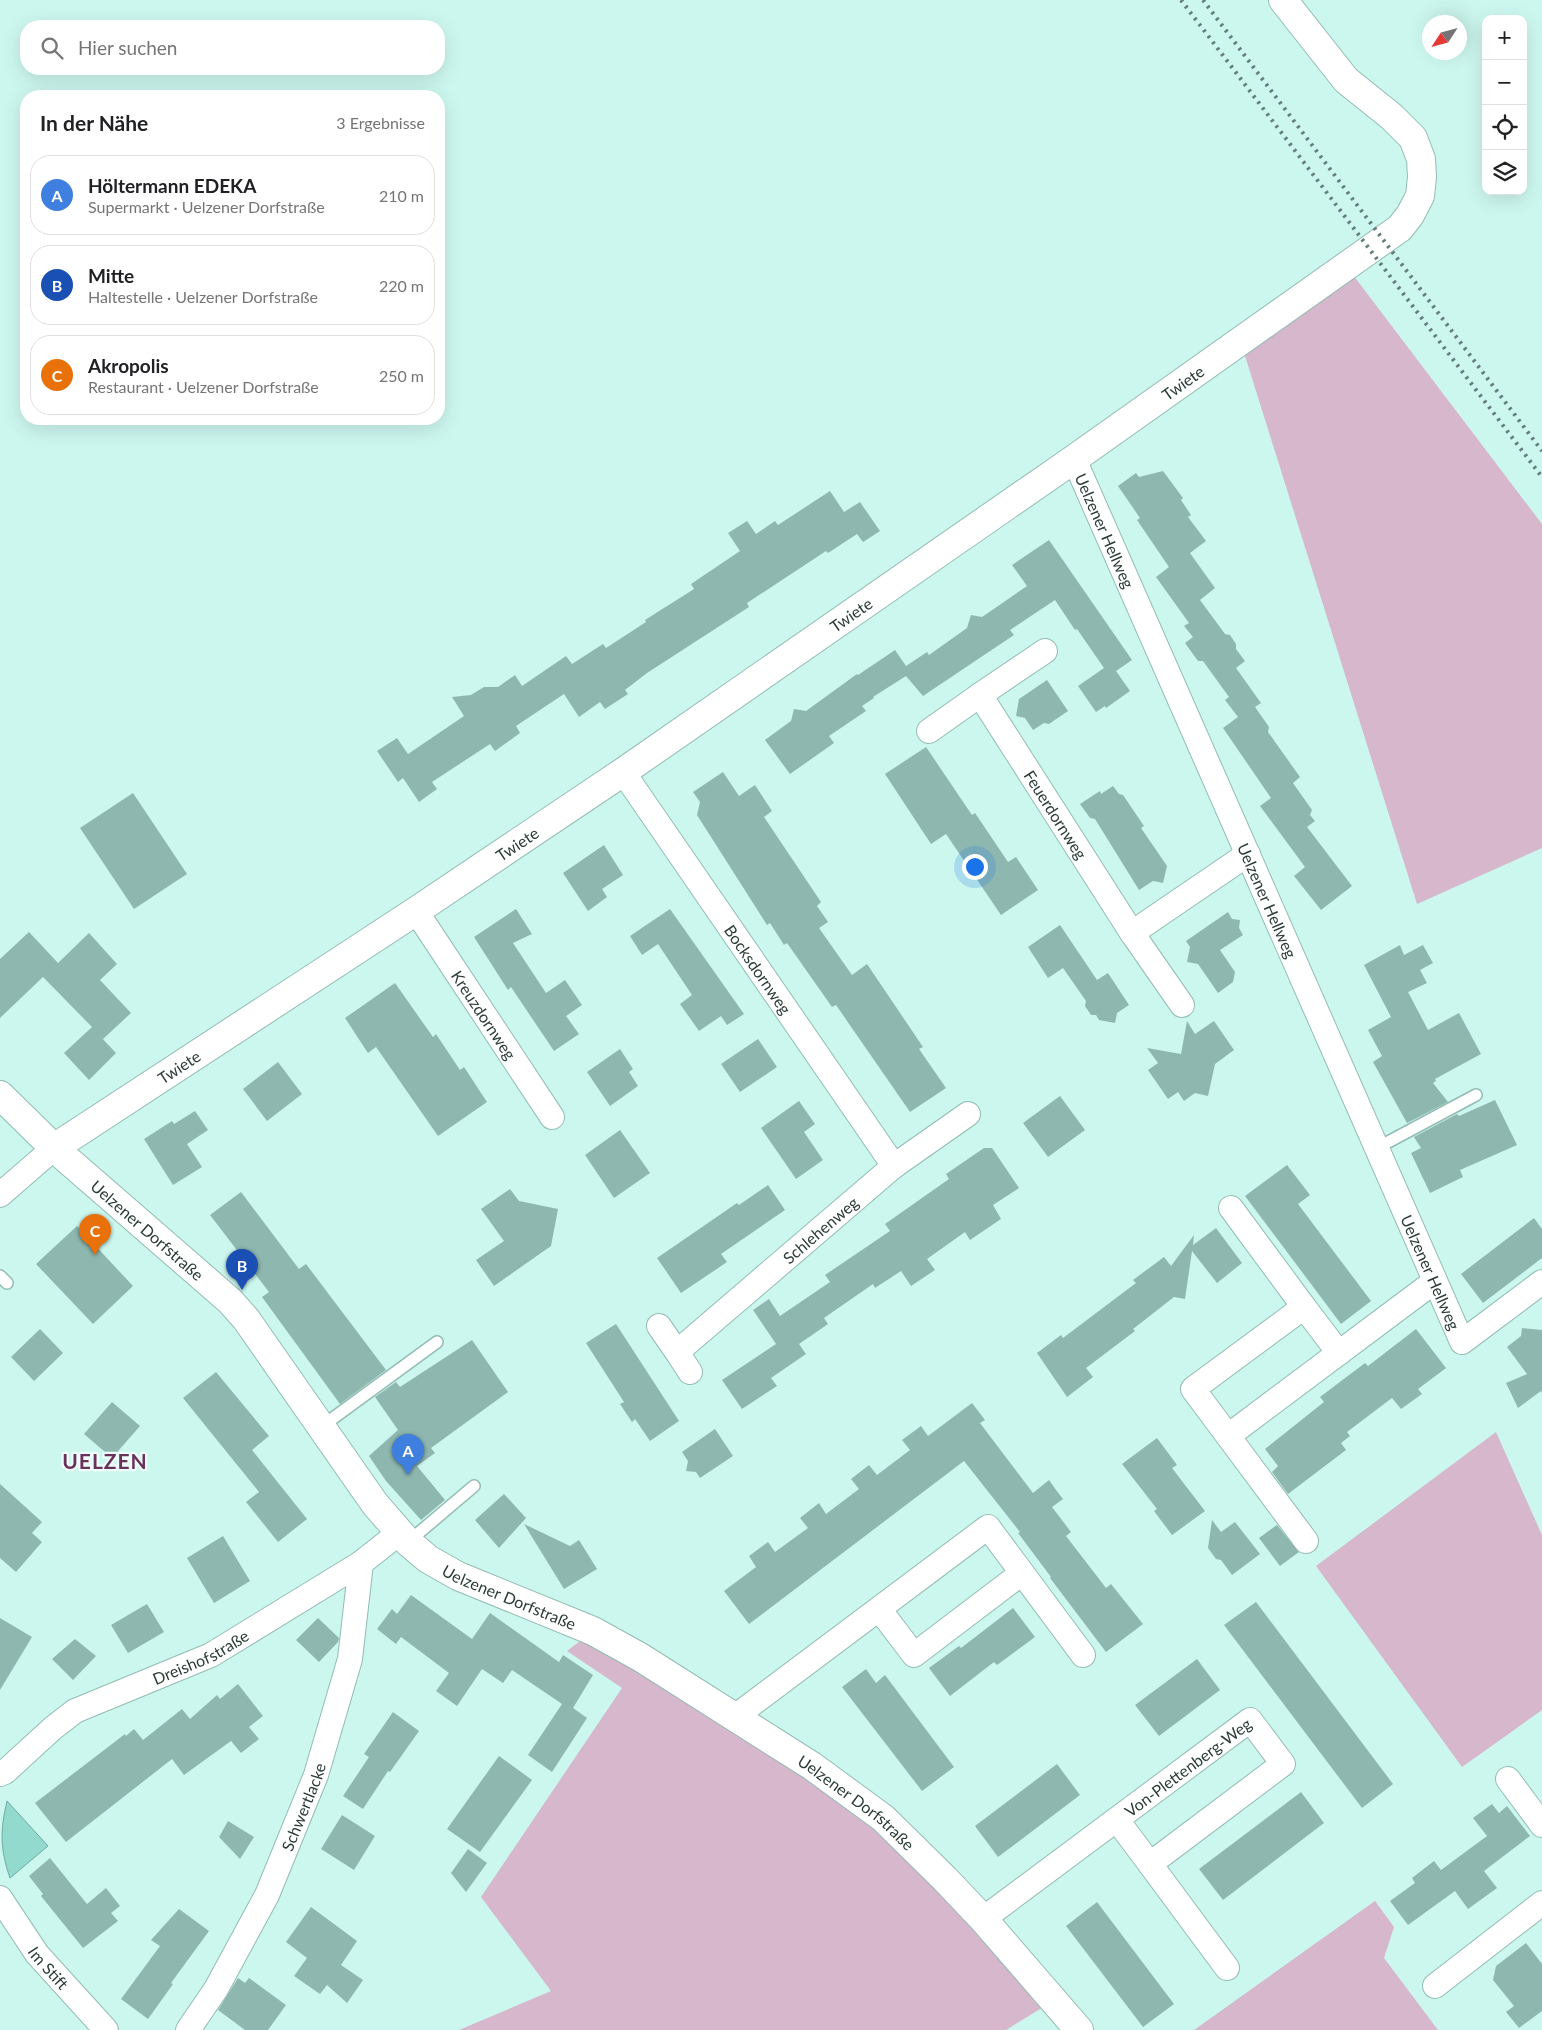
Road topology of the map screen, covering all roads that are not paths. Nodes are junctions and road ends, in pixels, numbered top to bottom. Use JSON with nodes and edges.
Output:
{"nodes":[{"id":1,"x":1284,"y":0,"type":"edge"},
{"id":2,"x":1074,"y":459,"type":"junction"},
{"id":3,"x":1045,"y":650,"type":"dead end"},
{"id":4,"x":980,"y":695,"type":"junction"},
{"id":5,"x":929,"y":731,"type":"dead end"},
{"id":6,"x":623,"y":772,"type":"junction"},
{"id":7,"x":1248,"y":854,"type":"junction"},
{"id":8,"x":416,"y":911,"type":"junction"},
{"id":9,"x":1132,"y":933,"type":"junction"},
{"id":10,"x":1182,"y":1006,"type":"dead end"},
{"id":11,"x":0,"y":1095,"type":"edge"},
{"id":12,"x":1476,"y":1095,"type":"dead end"},
{"id":13,"x":968,"y":1114,"type":"dead end"},
{"id":14,"x":552,"y":1117,"type":"dead end"},
{"id":15,"x":54,"y":1148,"type":"junction"},
{"id":16,"x":1376,"y":1148,"type":"junction"},
{"id":17,"x":894,"y":1166,"type":"junction"},
{"id":18,"x":0,"y":1195,"type":"edge"},
{"id":19,"x":1231,"y":1208,"type":"dead end"},
{"id":20,"x":1435,"y":1282,"type":"junction"},
{"id":21,"x":1542,"y":1282,"type":"edge"},
{"id":22,"x":1304,"y":1307,"type":"junction"},
{"id":23,"x":659,"y":1326,"type":"dead end"},
{"id":24,"x":437,"y":1342,"type":"dead end"},
{"id":25,"x":677,"y":1352,"type":"junction"},
{"id":26,"x":1339,"y":1353,"type":"junction"},
{"id":27,"x":690,"y":1372,"type":"dead end"},
{"id":28,"x":321,"y":1427,"type":"junction"},
{"id":29,"x":1228,"y":1436,"type":"junction"},
{"id":30,"x":474,"y":1486,"type":"dead end"},
{"id":31,"x":404,"y":1538,"type":"junction"},
{"id":32,"x":1306,"y":1541,"type":"dead end"},
{"id":33,"x":361,"y":1563,"type":"junction"},
{"id":34,"x":1022,"y":1573,"type":"junction"},
{"id":35,"x":879,"y":1609,"type":"junction"},
{"id":36,"x":1083,"y":1655,"type":"dead end"},
{"id":37,"x":736,"y":1716,"type":"junction"},
{"id":38,"x":0,"y":1774,"type":"edge"},
{"id":39,"x":1508,"y":1779,"type":"dead end"},
{"id":40,"x":1116,"y":1820,"type":"junction"},
{"id":41,"x":1542,"y":1825,"type":"edge"},
{"id":42,"x":1150,"y":1864,"type":"junction"},
{"id":43,"x":0,"y":1898,"type":"edge"},
{"id":44,"x":1540,"y":1909,"type":"edge"},
{"id":45,"x":984,"y":1920,"type":"junction"},
{"id":46,"x":1227,"y":1968,"type":"dead end"},
{"id":47,"x":1435,"y":1986,"type":"dead end"},
{"id":48,"x":106,"y":2030,"type":"edge"},
{"id":49,"x":188,"y":2030,"type":"edge"},
{"id":50,"x":1079,"y":2030,"type":"edge"}],
"edges":[{"from":1,"to":2,"type":"street","name":"Twiete"},
{"from":2,"to":6,"type":"street","name":"Twiete"},
{"from":2,"to":7,"type":"street","name":"Uelzener Hellweg"},
{"from":3,"to":4,"type":"street"},
{"from":4,"to":5,"type":"street"},
{"from":4,"to":9,"type":"street","name":"Feuerdornweg"},
{"from":6,"to":8,"type":"street","name":"Twiete"},
{"from":6,"to":17,"type":"street","name":"Bocksdornweg"},
{"from":7,"to":9,"type":"street"},
{"from":7,"to":16,"type":"street","name":"Uelzener Hellweg"},
{"from":8,"to":14,"type":"street","name":"Kreuzdornweg"},
{"from":8,"to":15,"type":"street","name":"Twiete"},
{"from":9,"to":10,"type":"street","name":"Feuerdornweg"},
{"from":11,"to":15,"type":"street","name":"Uelzener Dorfstraße"},
{"from":12,"to":16,"type":"lane"},
{"from":13,"to":17,"type":"street","name":"Schlehenweg"},
{"from":15,"to":18,"type":"street"},
{"from":15,"to":28,"type":"street","name":"Uelzener Dorfstraße"},
{"from":16,"to":20,"type":"street","name":"Uelzener Hellweg"},
{"from":17,"to":25,"type":"street","name":"Schlehenweg"},
{"from":19,"to":22,"type":"street"},
{"from":20,"to":21,"type":"street","name":"Uelzener Hellweg"},
{"from":20,"to":26,"type":"street"},
{"from":22,"to":26,"type":"street"},
{"from":22,"to":29,"type":"street"},
{"from":23,"to":25,"type":"street"},
{"from":24,"to":28,"type":"lane"},
{"from":25,"to":27,"type":"street"},
{"from":26,"to":29,"type":"street"},
{"from":28,"to":31,"type":"street","name":"Uelzener Dorfstraße"},
{"from":29,"to":32,"type":"street"},
{"from":30,"to":31,"type":"lane"},
{"from":31,"to":33,"type":"street","name":"Dreishofstraße"},
{"from":31,"to":37,"type":"street","name":"Uelzener Dorfstraße"},
{"from":33,"to":38,"type":"street","name":"Dreishofstraße"},
{"from":33,"to":49,"type":"street","name":"Schwertlacke"},
{"from":34,"to":35,"type":"street"},
{"from":34,"to":35,"type":"street"},
{"from":34,"to":36,"type":"street"},
{"from":35,"to":37,"type":"street"},
{"from":37,"to":45,"type":"street","name":"Uelzener Dorfstraße"},
{"from":39,"to":41,"type":"street"},
{"from":40,"to":42,"type":"street","name":"Von-Plettenberg-Weg"},
{"from":40,"to":42,"type":"street","name":"Von-Plettenberg-Weg"},
{"from":40,"to":45,"type":"street","name":"Von-Plettenberg-Weg"},
{"from":42,"to":46,"type":"street","name":"Von-Plettenberg-Weg"},
{"from":43,"to":48,"type":"street","name":"Im Stift"},
{"from":44,"to":47,"type":"street"},
{"from":45,"to":50,"type":"street","name":"Uelzener Dorfstraße"}]}
